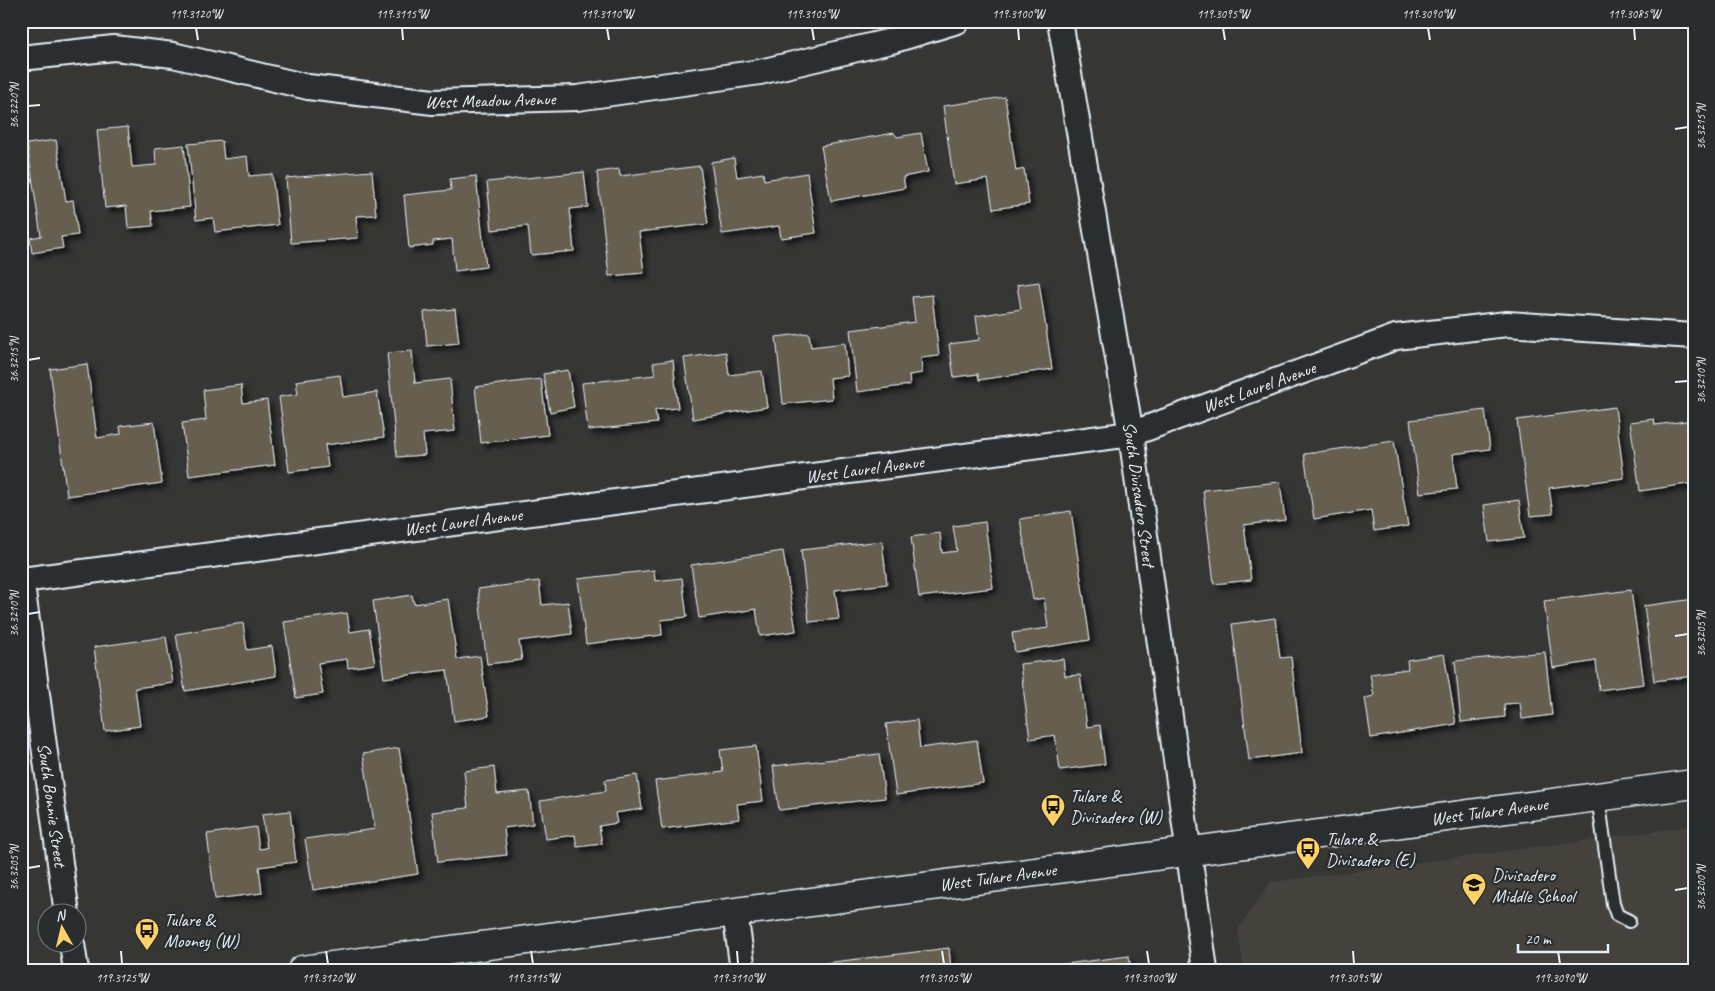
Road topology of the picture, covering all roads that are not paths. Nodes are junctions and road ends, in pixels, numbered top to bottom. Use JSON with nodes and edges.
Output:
{"nodes":[{"id":1,"x":957,"y":21,"type":"edge"},
{"id":2,"x":1060,"y":21,"type":"edge"},
{"id":3,"x":21,"y":58,"type":"edge"},
{"id":4,"x":1694,"y":336,"type":"edge"},
{"id":5,"x":1131,"y":434,"type":"junction"},
{"id":6,"x":22,"y":578,"type":"edge"},
{"id":7,"x":1694,"y":784,"type":"edge"},
{"id":8,"x":1598,"y":797,"type":"junction"},
{"id":9,"x":1187,"y":850,"type":"junction"},
{"id":10,"x":67,"y":904,"type":"edge"},
{"id":11,"x":735,"y":913,"type":"junction"},
{"id":12,"x":1629,"y":921,"type":"dead end"},
{"id":13,"x":74,"y":954,"type":"edge"},
{"id":14,"x":76,"y":970,"type":"edge"},
{"id":15,"x":302,"y":970,"type":"edge"},
{"id":16,"x":743,"y":970,"type":"edge"},
{"id":17,"x":1205,"y":970,"type":"edge"}],
"edges":[{"from":1,"to":3,"type":"street","name":"West Meadow Avenue"},
{"from":2,"to":5,"type":"street","name":"South Divisadero Street"},
{"from":4,"to":5,"type":"street","name":"West Laurel Avenue"},
{"from":5,"to":6,"type":"street","name":"West Laurel Avenue"},
{"from":5,"to":9,"type":"street","name":"South Divisadero Street"},
{"from":6,"to":10,"type":"street","name":"South Bonnie Street"},
{"from":7,"to":8,"type":"street","name":"West Tulare Avenue"},
{"from":8,"to":9,"type":"street","name":"West Tulare Avenue"},
{"from":8,"to":12,"type":"lane"},
{"from":9,"to":11,"type":"street","name":"West Tulare Avenue"},
{"from":9,"to":17,"type":"street","name":"South Divisadero Street"},
{"from":11,"to":15,"type":"street","name":"West Tulare Avenue"},
{"from":11,"to":16,"type":"street"},
{"from":13,"to":14,"type":"street"}]}
